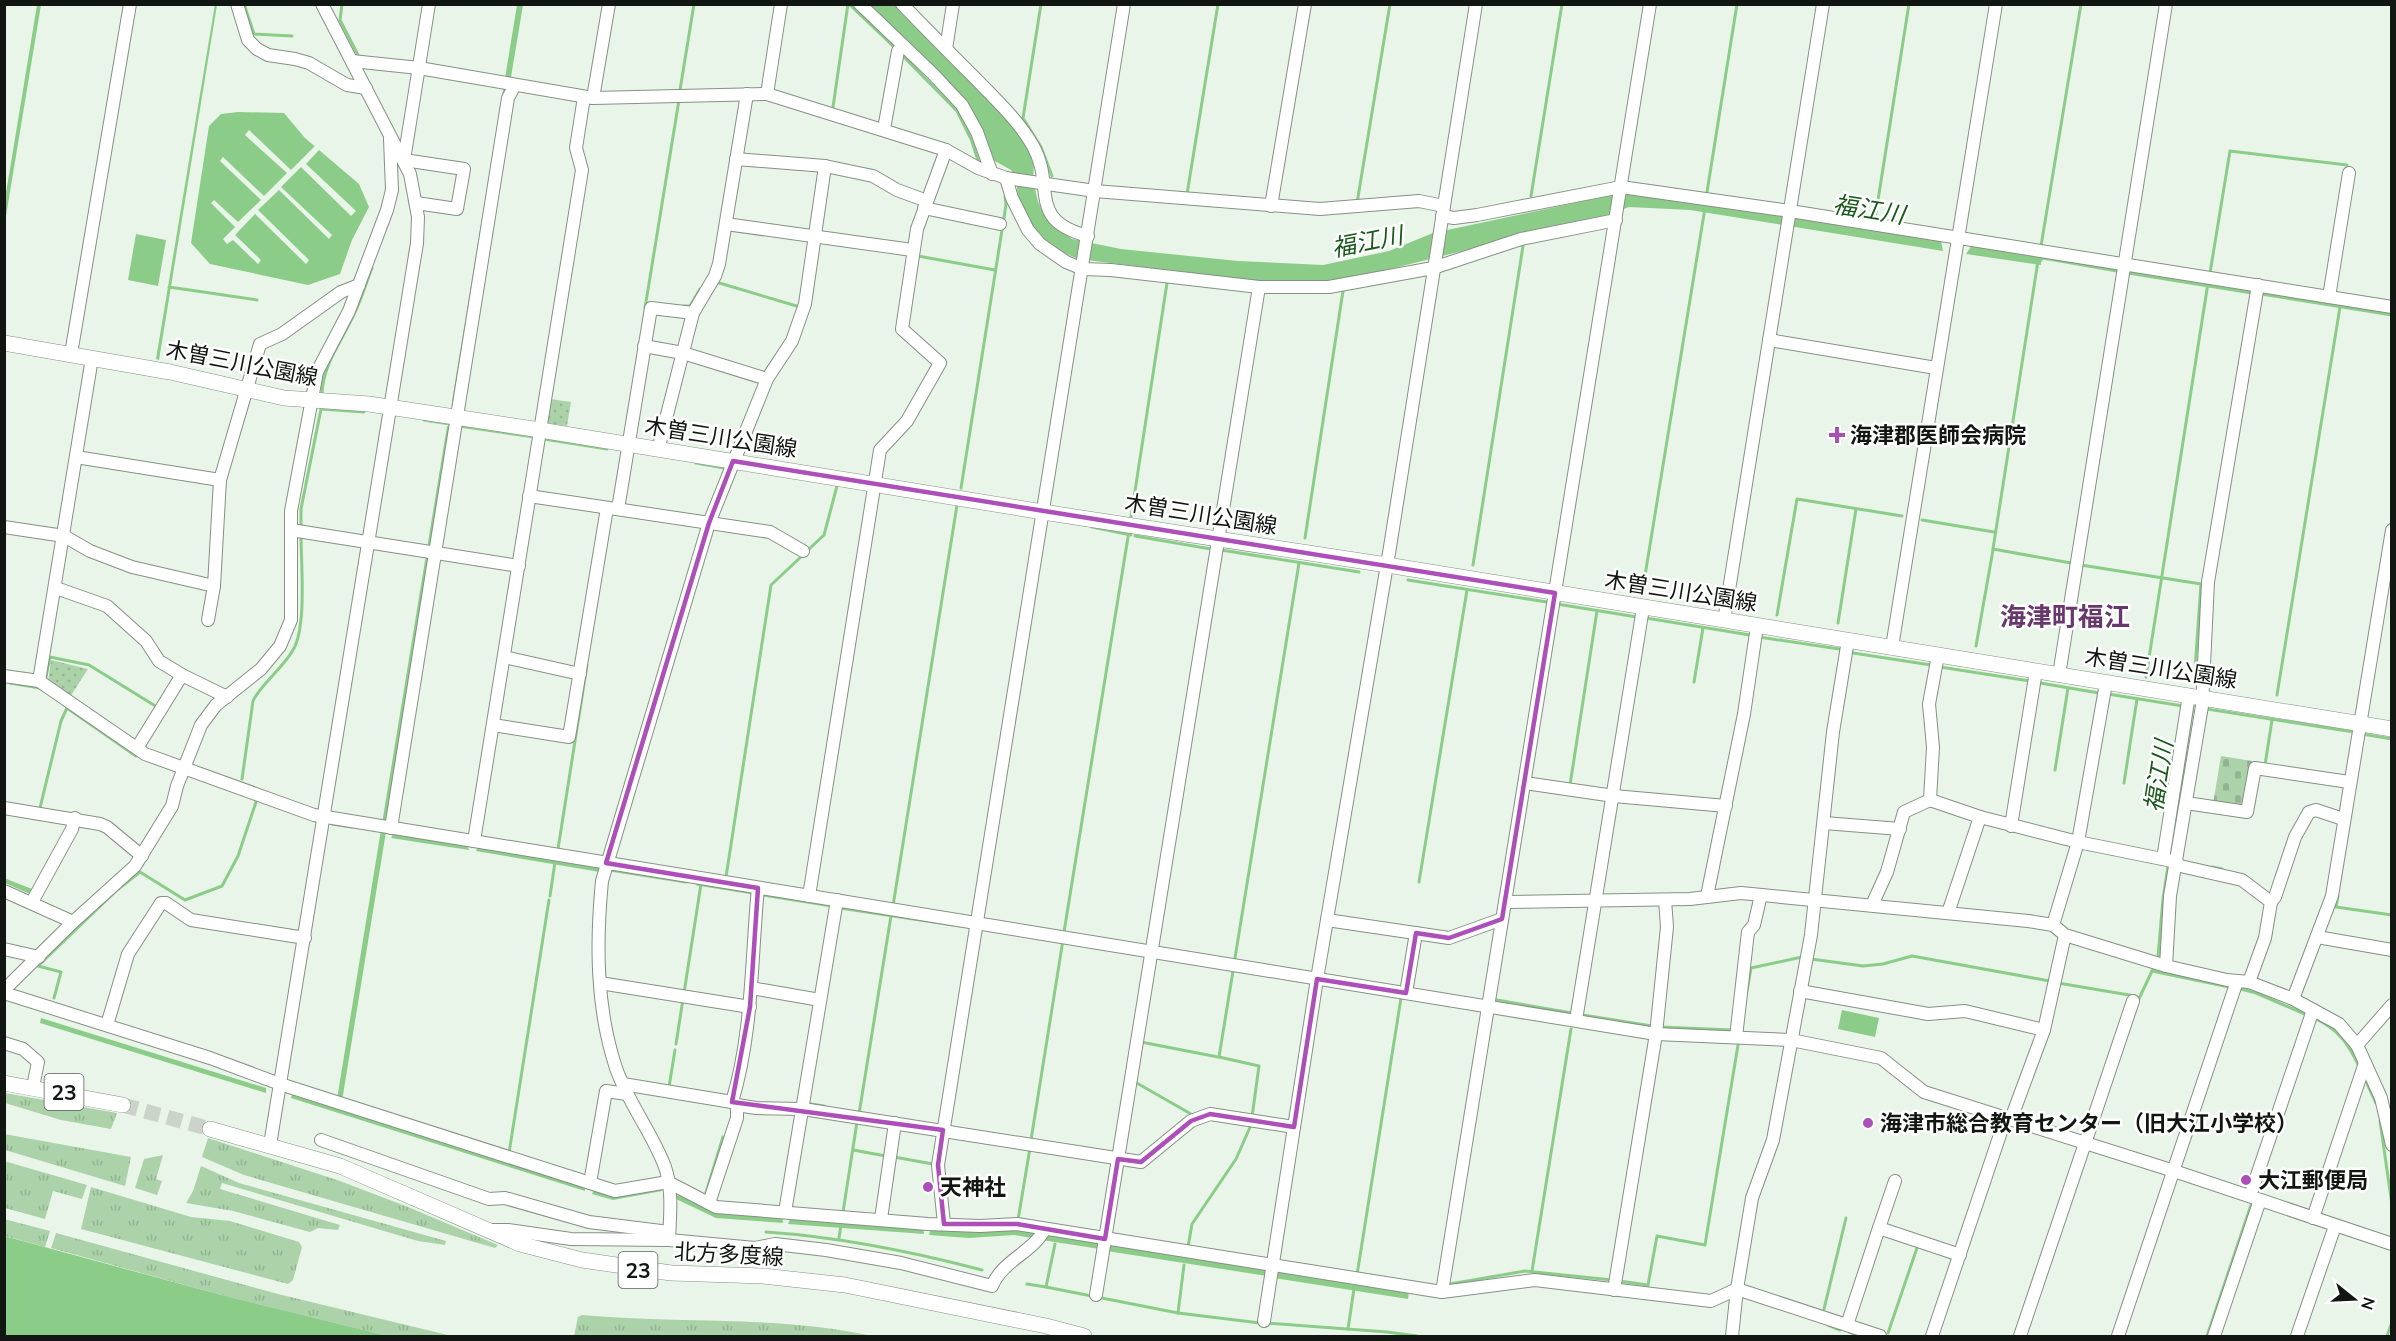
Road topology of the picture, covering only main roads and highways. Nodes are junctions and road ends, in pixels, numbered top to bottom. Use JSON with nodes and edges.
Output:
{"nodes":[{"id":1,"x":4,"y":343,"type":"edge"},
{"id":2,"x":2391,"y":729,"type":"edge"},
{"id":3,"x":4,"y":1083,"type":"edge"},
{"id":4,"x":123,"y":1105,"type":"tunnel mouth"},
{"id":5,"x":210,"y":1129,"type":"tunnel mouth"},
{"id":6,"x":1084,"y":1336,"type":"edge"}],
"edges":[{"from":1,"to":2,"type":"main road","name":"木曽三川公園線"},
{"from":3,"to":4,"type":"main road","number":"23"},
{"from":5,"to":6,"type":"main road","name":"北方多度線","number":"23"}]}
